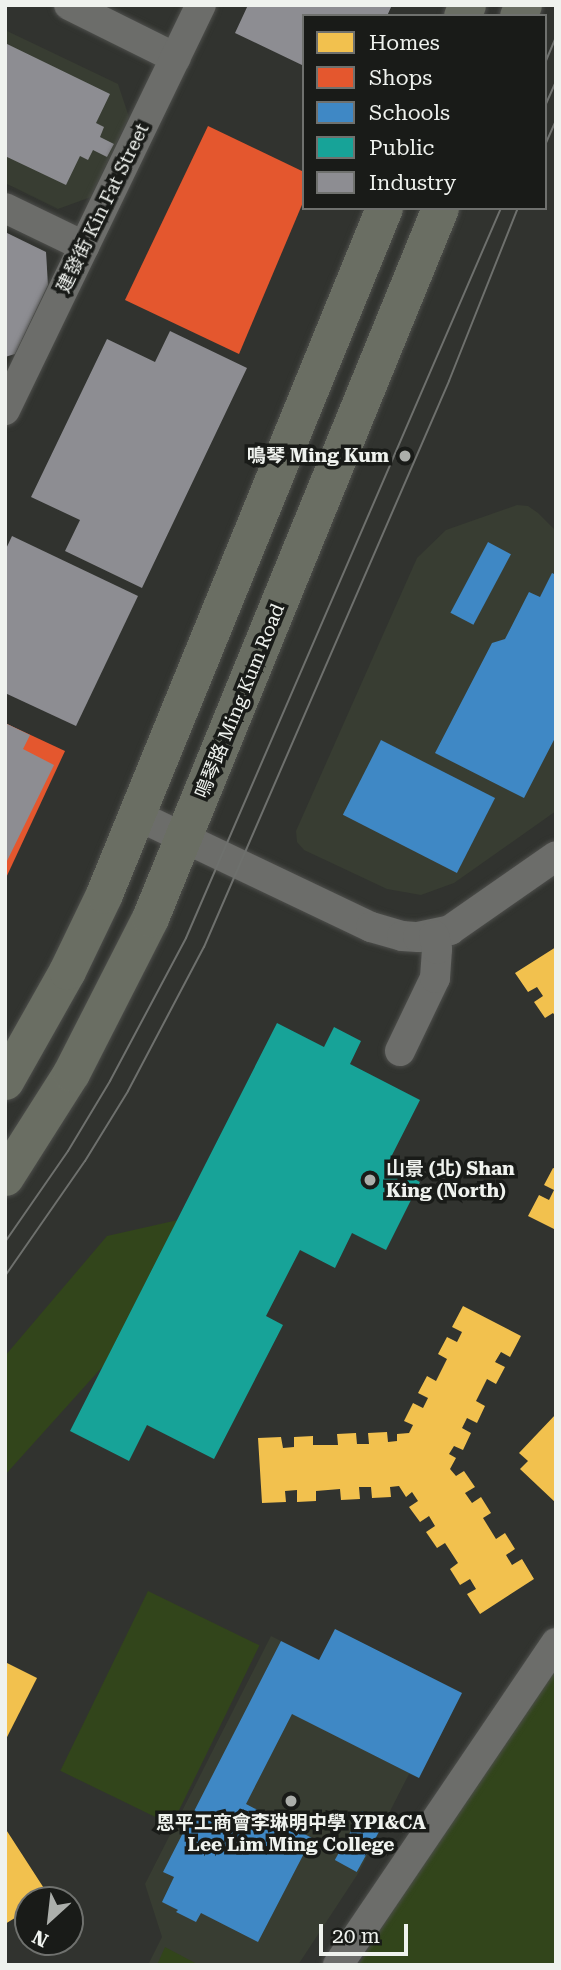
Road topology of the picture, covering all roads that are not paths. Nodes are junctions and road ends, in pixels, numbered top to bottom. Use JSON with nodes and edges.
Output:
{"nodes":[{"id":1,"x":69,"y":5,"type":"edge"},
{"id":2,"x":201,"y":5,"type":"edge"},
{"id":3,"x":176,"y":58,"type":"junction"},
{"id":4,"x":5,"y":208,"type":"edge"},
{"id":5,"x":383,"y":210,"type":"edge"},
{"id":6,"x":439,"y":210,"type":"edge"},
{"id":7,"x":84,"y":246,"type":"junction"},
{"id":8,"x":5,"y":410,"type":"edge"},
{"id":9,"x":138,"y":816,"type":"junction"},
{"id":10,"x":185,"y":838,"type":"junction"},
{"id":11,"x":556,"y":856,"type":"edge"},
{"id":12,"x":434,"y":935,"type":"junction"},
{"id":13,"x":400,"y":1051,"type":"dead end"},
{"id":14,"x":5,"y":1081,"type":"edge"},
{"id":15,"x":5,"y":1177,"type":"edge"},
{"id":16,"x":556,"y":1643,"type":"edge"},
{"id":17,"x":338,"y":1965,"type":"edge"}],
"edges":[{"from":1,"to":3,"type":"street"},
{"from":2,"to":3,"type":"street","name":"建發街 Kin Fat Street"},
{"from":3,"to":7,"type":"street","name":"建發街 Kin Fat Street"},
{"from":4,"to":7,"type":"street"},
{"from":5,"to":9,"type":"main road"},
{"from":6,"to":10,"type":"main road","name":"鳴琴路 Ming Kum Road"},
{"from":7,"to":8,"type":"street","name":"建發街 Kin Fat Street"},
{"from":9,"to":10,"type":"street"},
{"from":9,"to":14,"type":"main road"},
{"from":10,"to":12,"type":"street"},
{"from":10,"to":15,"type":"main road","name":"鳴琴路 Ming Kum Road"},
{"from":11,"to":12,"type":"street"},
{"from":12,"to":13,"type":"street"},
{"from":16,"to":17,"type":"street"}]}
